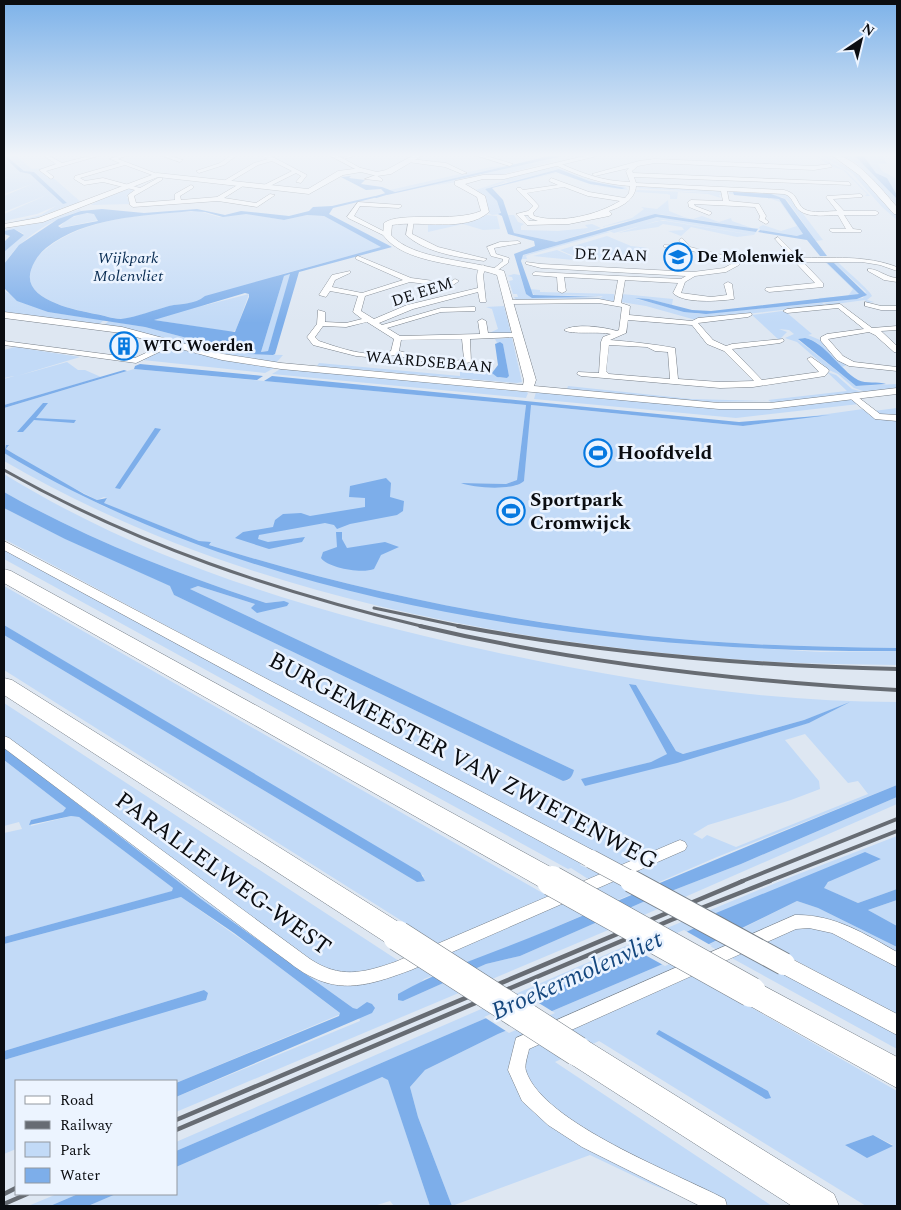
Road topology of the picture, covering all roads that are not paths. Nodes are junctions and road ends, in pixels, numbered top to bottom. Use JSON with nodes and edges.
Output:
{"nodes":[{"id":1,"x":65,"y":210,"type":"edge"},
{"id":2,"x":354,"y":210,"type":"edge"},
{"id":3,"x":485,"y":210,"type":"edge"},
{"id":4,"x":532,"y":210,"type":"edge"},
{"id":5,"x":605,"y":210,"type":"edge"},
{"id":6,"x":700,"y":210,"type":"edge"},
{"id":7,"x":759,"y":210,"type":"edge"},
{"id":8,"x":805,"y":210,"type":"edge"},
{"id":9,"x":840,"y":210,"type":"edge"},
{"id":10,"x":530,"y":213,"type":"junction"},
{"id":11,"x":842,"y":213,"type":"junction"},
{"id":12,"x":876,"y":213,"type":"dead end"},
{"id":13,"x":708,"y":214,"type":"dead end"},
{"id":14,"x":763,"y":219,"type":"dead end"},
{"id":15,"x":410,"y":220,"type":"junction"},
{"id":16,"x":547,"y":222,"type":"junction"},
{"id":17,"x":388,"y":223,"type":"junction"},
{"id":18,"x":363,"y":224,"type":"junction"},
{"id":19,"x":4,"y":226,"type":"edge"},
{"id":20,"x":832,"y":230,"type":"dead end"},
{"id":21,"x":851,"y":231,"type":"junction"},
{"id":22,"x":388,"y":235,"type":"junction"},
{"id":23,"x":864,"y":238,"type":"dead end"},
{"id":24,"x":778,"y":239,"type":"dead end"},
{"id":25,"x":682,"y":240,"type":"dead end"},
{"id":26,"x":518,"y":243,"type":"dead end"},
{"id":27,"x":666,"y":246,"type":"dead end"},
{"id":28,"x":688,"y":248,"type":"junction"},
{"id":29,"x":358,"y":258,"type":"dead end"},
{"id":30,"x":795,"y":259,"type":"junction"},
{"id":31,"x":734,"y":260,"type":"junction"},
{"id":32,"x":528,"y":262,"type":"dead end"},
{"id":33,"x":483,"y":263,"type":"junction"},
{"id":34,"x":897,"y":269,"type":"edge"},
{"id":35,"x":495,"y":270,"type":"junction"},
{"id":36,"x":870,"y":270,"type":"dead end"},
{"id":37,"x":348,"y":272,"type":"dead end"},
{"id":38,"x":535,"y":274,"type":"dead end"},
{"id":39,"x":693,"y":274,"type":"junction"},
{"id":40,"x":560,"y":276,"type":"junction"},
{"id":41,"x":622,"y":278,"type":"junction"},
{"id":42,"x":410,"y":280,"type":"junction"},
{"id":43,"x":897,"y":280,"type":"edge"},
{"id":44,"x":682,"y":281,"type":"junction"},
{"id":45,"x":728,"y":284,"type":"dead end"},
{"id":46,"x":328,"y":288,"type":"junction"},
{"id":47,"x":481,"y":289,"type":"junction"},
{"id":48,"x":441,"y":290,"type":"dead end"},
{"id":49,"x":770,"y":290,"type":"dead end"},
{"id":50,"x":562,"y":291,"type":"dead end"},
{"id":51,"x":323,"y":295,"type":"dead end"},
{"id":52,"x":362,"y":295,"type":"junction"},
{"id":53,"x":483,"y":300,"type":"dead end"},
{"id":54,"x":510,"y":302,"type":"junction"},
{"id":55,"x":617,"y":303,"type":"junction"},
{"id":56,"x":868,"y":304,"type":"dead end"},
{"id":57,"x":897,"y":308,"type":"edge"},
{"id":58,"x":472,"y":309,"type":"dead end"},
{"id":59,"x":787,"y":311,"type":"dead end"},
{"id":60,"x":321,"y":312,"type":"dead end"},
{"id":61,"x":748,"y":315,"type":"dead end"},
{"id":62,"x":4,"y":316,"type":"edge"},
{"id":63,"x":624,"y":317,"type":"junction"},
{"id":64,"x":482,"y":321,"type":"dead end"},
{"id":65,"x":369,"y":322,"type":"junction"},
{"id":66,"x":694,"y":323,"type":"junction"},
{"id":67,"x":320,"y":324,"type":"junction"},
{"id":68,"x":380,"y":327,"type":"junction"},
{"id":69,"x":897,"y":328,"type":"edge"},
{"id":70,"x":568,"y":330,"type":"dead end"},
{"id":71,"x":870,"y":330,"type":"junction"},
{"id":72,"x":618,"y":334,"type":"junction"},
{"id":73,"x":518,"y":335,"type":"junction"},
{"id":74,"x":466,"y":336,"type":"junction"},
{"id":75,"x":484,"y":336,"type":"junction"},
{"id":76,"x":398,"y":338,"type":"junction"},
{"id":77,"x":780,"y":341,"type":"dead end"},
{"id":78,"x":605,"y":342,"type":"junction"},
{"id":79,"x":4,"y":343,"type":"edge"},
{"id":80,"x":172,"y":344,"type":"junction"},
{"id":81,"x":727,"y":349,"type":"junction"},
{"id":82,"x":897,"y":350,"type":"edge"},
{"id":83,"x":395,"y":352,"type":"junction"},
{"id":84,"x":811,"y":359,"type":"dead end"},
{"id":85,"x":897,"y":369,"type":"edge"},
{"id":86,"x":581,"y":374,"type":"dead end"},
{"id":87,"x":605,"y":374,"type":"junction"},
{"id":88,"x":674,"y":381,"type":"junction"},
{"id":89,"x":759,"y":382,"type":"junction"},
{"id":90,"x":528,"y":388,"type":"junction"},
{"id":91,"x":897,"y":391,"type":"edge"},
{"id":92,"x":854,"y":397,"type":"junction"},
{"id":93,"x":897,"y":418,"type":"edge"},
{"id":94,"x":4,"y":545,"type":"edge"},
{"id":95,"x":4,"y":575,"type":"edge"},
{"id":96,"x":4,"y":685,"type":"edge"},
{"id":97,"x":4,"y":741,"type":"edge"},
{"id":98,"x":680,"y":846,"type":"dead end"},
{"id":99,"x":897,"y":960,"type":"edge"},
{"id":100,"x":897,"y":1025,"type":"edge"},
{"id":101,"x":897,"y":1073,"type":"edge"},
{"id":102,"x":718,"y":1206,"type":"edge"},
{"id":103,"x":822,"y":1206,"type":"edge"}],
"edges":[{"from":1,"to":19,"type":"street"},
{"from":2,"to":18,"type":"street"},
{"from":3,"to":15,"type":"street"},
{"from":4,"to":10,"type":"street"},
{"from":5,"to":16,"type":"street"},
{"from":6,"to":13,"type":"street"},
{"from":7,"to":14,"type":"street"},
{"from":8,"to":11,"type":"street"},
{"from":9,"to":11,"type":"street"},
{"from":10,"to":16,"type":"street"},
{"from":10,"to":16,"type":"street"},
{"from":11,"to":12,"type":"street"},
{"from":11,"to":21,"type":"street"},
{"from":15,"to":17,"type":"street"},
{"from":15,"to":33,"type":"street"},
{"from":17,"to":18,"type":"street"},
{"from":17,"to":22,"type":"street"},
{"from":18,"to":22,"type":"street"},
{"from":20,"to":21,"type":"street"},
{"from":21,"to":23,"type":"street"},
{"from":22,"to":33,"type":"street"},
{"from":24,"to":30,"type":"street"},
{"from":25,"to":28,"type":"street"},
{"from":26,"to":35,"type":"street"},
{"from":27,"to":28,"type":"street"},
{"from":28,"to":31,"type":"street"},
{"from":29,"to":42,"type":"street"},
{"from":30,"to":31,"type":"street"},
{"from":30,"to":34,"type":"street"},
{"from":30,"to":49,"type":"street"},
{"from":31,"to":39,"type":"street"},
{"from":32,"to":39,"type":"street","name":"DE ZAAN"},
{"from":33,"to":35,"type":"street"},
{"from":33,"to":47,"type":"street","name":"DE EEM"},
{"from":35,"to":54,"type":"street"},
{"from":36,"to":43,"type":"street"},
{"from":37,"to":46,"type":"street"},
{"from":38,"to":40,"type":"street"},
{"from":39,"to":44,"type":"street"},
{"from":40,"to":41,"type":"street"},
{"from":40,"to":50,"type":"street"},
{"from":41,"to":44,"type":"street"},
{"from":41,"to":55,"type":"street"},
{"from":42,"to":48,"type":"street","name":"DE EEM"},
{"from":42,"to":52,"type":"street"},
{"from":44,"to":45,"type":"street"},
{"from":46,"to":51,"type":"street"},
{"from":46,"to":52,"type":"street"},
{"from":47,"to":53,"type":"street","name":"DE EEM"},
{"from":47,"to":65,"type":"street","name":"DE EEM"},
{"from":52,"to":65,"type":"street"},
{"from":54,"to":55,"type":"street"},
{"from":54,"to":73,"type":"street"},
{"from":55,"to":63,"type":"street"},
{"from":56,"to":57,"type":"street"},
{"from":58,"to":68,"type":"street"},
{"from":59,"to":71,"type":"street"},
{"from":60,"to":67,"type":"street"},
{"from":61,"to":66,"type":"street"},
{"from":62,"to":80,"type":"street","name":"WAARDSEBAAN"},
{"from":63,"to":66,"type":"street"},
{"from":63,"to":72,"type":"street"},
{"from":64,"to":75,"type":"street"},
{"from":65,"to":67,"type":"street","name":"DE EEM"},
{"from":65,"to":68,"type":"street"},
{"from":66,"to":81,"type":"street"},
{"from":67,"to":83,"type":"street"},
{"from":68,"to":76,"type":"street"},
{"from":69,"to":71,"type":"street"},
{"from":70,"to":72,"type":"street"},
{"from":71,"to":82,"type":"street"},
{"from":71,"to":85,"type":"street"},
{"from":72,"to":78,"type":"street"},
{"from":73,"to":75,"type":"street"},
{"from":73,"to":90,"type":"street"},
{"from":74,"to":75,"type":"street"},
{"from":74,"to":76,"type":"street"},
{"from":74,"to":83,"type":"street"},
{"from":76,"to":83,"type":"street"},
{"from":77,"to":81,"type":"street"},
{"from":78,"to":87,"type":"street"},
{"from":78,"to":88,"type":"street"},
{"from":79,"to":80,"type":"street"},
{"from":80,"to":90,"type":"street","name":"WAARDSEBAAN"},
{"from":81,"to":89,"type":"street"},
{"from":84,"to":89,"type":"street"},
{"from":86,"to":87,"type":"street"},
{"from":87,"to":88,"type":"street"},
{"from":88,"to":89,"type":"street"},
{"from":90,"to":92,"type":"street","name":"WAARDSEBAAN"},
{"from":91,"to":92,"type":"street","name":"WAARDSEBAAN"},
{"from":92,"to":93,"type":"street"},
{"from":94,"to":100,"type":"street","name":"BURGEMEESTER VAN ZWIETENWEG","bridge":true},
{"from":95,"to":101,"type":"highway","bridge":true},
{"from":96,"to":103,"type":"highway","bridge":true},
{"from":97,"to":98,"type":"street","name":"PARALLELWEG-WEST"},
{"from":99,"to":102,"type":"street"}]}
